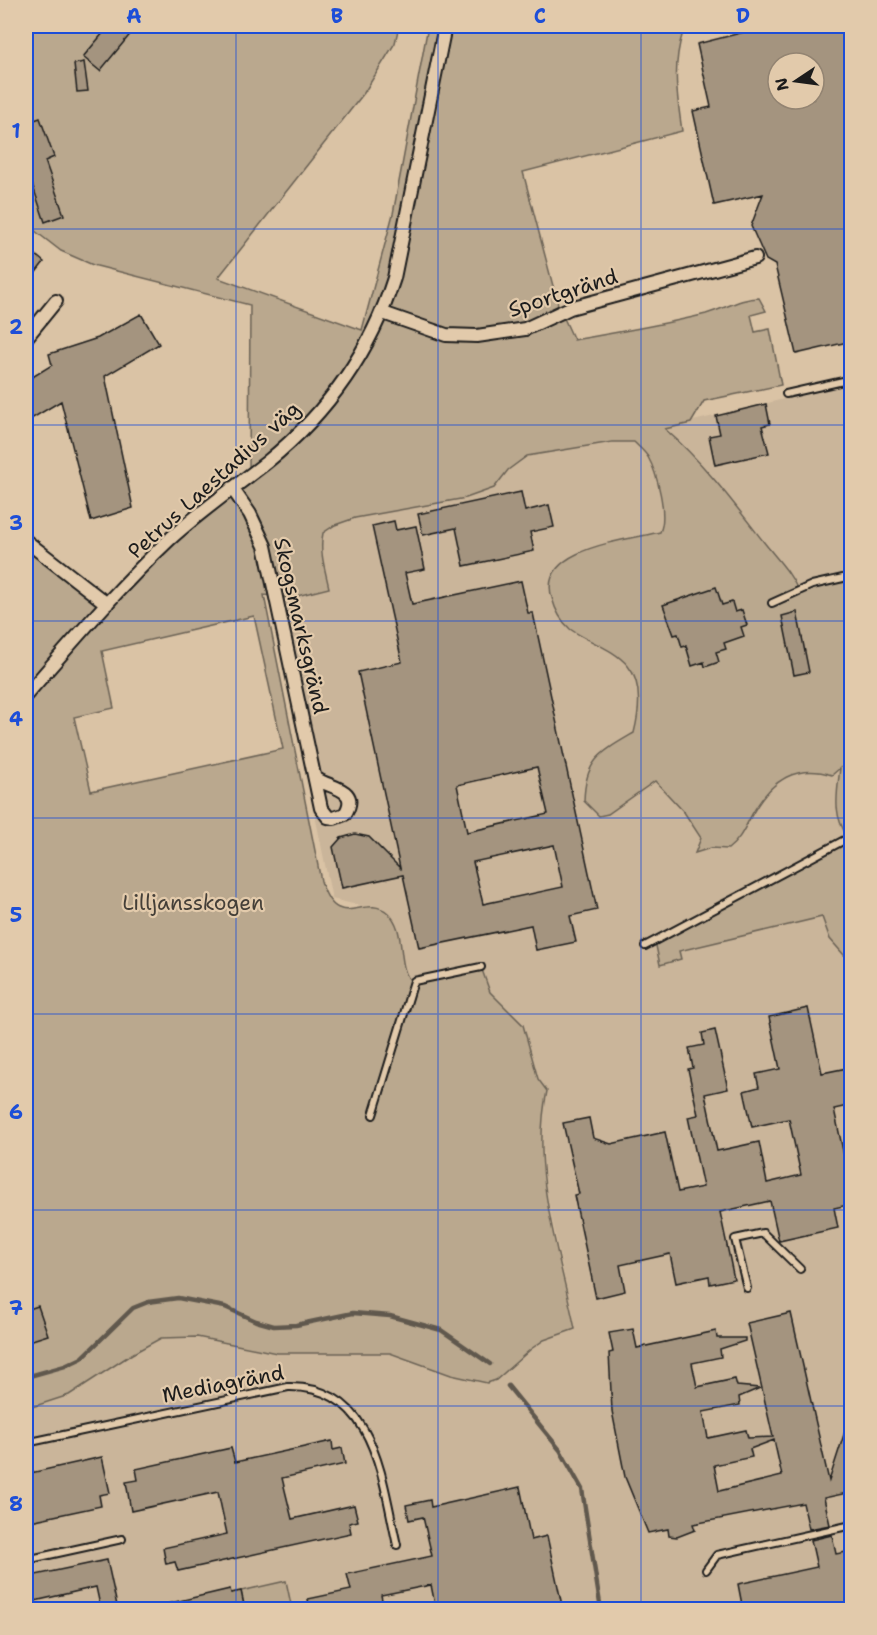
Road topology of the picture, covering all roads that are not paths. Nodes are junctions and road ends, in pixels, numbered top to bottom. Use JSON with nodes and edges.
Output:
{"nodes":[{"id":1,"x":445,"y":26,"type":"edge"},
{"id":2,"x":755,"y":258,"type":"dead end"},
{"id":3,"x":56,"y":301,"type":"dead end"},
{"id":4,"x":383,"y":313,"type":"junction"},
{"id":5,"x":26,"y":338,"type":"edge"},
{"id":6,"x":852,"y":379,"type":"edge"},
{"id":7,"x":786,"y":394,"type":"dead end"},
{"id":8,"x":232,"y":488,"type":"junction"},
{"id":9,"x":26,"y":541,"type":"edge"},
{"id":10,"x":852,"y":576,"type":"edge"},
{"id":11,"x":772,"y":603,"type":"dead end"},
{"id":12,"x":106,"y":604,"type":"junction"},
{"id":13,"x":26,"y":695,"type":"edge"},
{"id":14,"x":317,"y":779,"type":"dead end"},
{"id":15,"x":852,"y":836,"type":"edge"},
{"id":16,"x":645,"y":946,"type":"dead end"},
{"id":17,"x":481,"y":967,"type":"dead end"},
{"id":18,"x":373,"y":1115,"type":"dead end"},
{"id":19,"x":800,"y":1269,"type":"dead end"},
{"id":20,"x":747,"y":1288,"type":"dead end"},
{"id":21,"x":26,"y":1443,"type":"edge"},
{"id":22,"x":852,"y":1525,"type":"edge"},
{"id":23,"x":122,"y":1539,"type":"dead end"},
{"id":24,"x":397,"y":1545,"type":"dead end"},
{"id":25,"x":26,"y":1560,"type":"edge"},
{"id":26,"x":706,"y":1570,"type":"dead end"}],
"edges":[{"from":1,"to":4,"type":"street","name":"Petrus Laestadius väg"},
{"from":2,"to":4,"type":"street","name":"Sportgränd"},
{"from":3,"to":5,"type":"street"},
{"from":4,"to":8,"type":"street","name":"Petrus Laestadius väg"},
{"from":6,"to":7,"type":"lane"},
{"from":8,"to":12,"type":"street","name":"Petrus Laestadius väg"},
{"from":8,"to":14,"type":"street","name":"Skogsmarksgränd"},
{"from":9,"to":12,"type":"street"},
{"from":10,"to":11,"type":"lane"},
{"from":12,"to":13,"type":"street","name":"Petrus Laestadius väg"},
{"from":15,"to":16,"type":"lane"},
{"from":17,"to":18,"type":"lane"},
{"from":19,"to":20,"type":"lane"},
{"from":21,"to":24,"type":"lane","name":"Mediagränd"},
{"from":22,"to":26,"type":"lane"},
{"from":23,"to":25,"type":"lane"}]}
